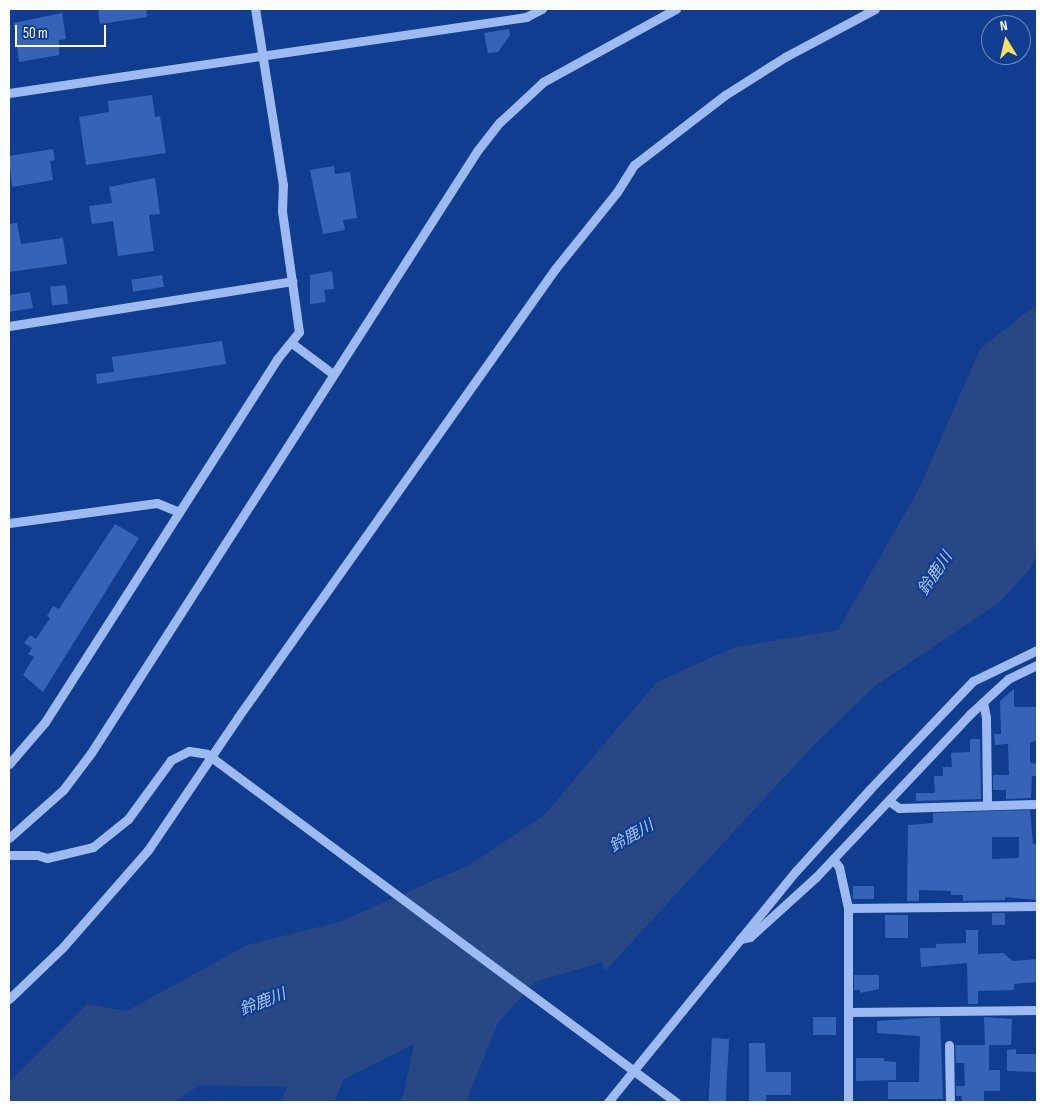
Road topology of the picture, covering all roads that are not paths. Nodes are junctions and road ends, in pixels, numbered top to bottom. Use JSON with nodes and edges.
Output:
{"nodes":[{"id":1,"x":254,"y":9,"type":"edge"},
{"id":2,"x":542,"y":9,"type":"edge"},
{"id":3,"x":676,"y":9,"type":"edge"},
{"id":4,"x":875,"y":9,"type":"edge"},
{"id":5,"x":262,"y":56,"type":"junction"},
{"id":6,"x":9,"y":93,"type":"edge"},
{"id":7,"x":292,"y":281,"type":"junction"},
{"id":8,"x":9,"y":326,"type":"edge"},
{"id":9,"x":294,"y":346,"type":"junction"},
{"id":10,"x":333,"y":374,"type":"junction"},
{"id":11,"x":179,"y":512,"type":"junction"},
{"id":12,"x":9,"y":523,"type":"edge"},
{"id":13,"x":1037,"y":650,"type":"edge"},
{"id":14,"x":1037,"y":665,"type":"edge"},
{"id":15,"x":983,"y":702,"type":"junction"},
{"id":16,"x":214,"y":759,"type":"junction"},
{"id":17,"x":9,"y":764,"type":"edge"},
{"id":18,"x":889,"y":801,"type":"junction"},
{"id":19,"x":1037,"y":804,"type":"edge"},
{"id":20,"x":987,"y":805,"type":"junction"},
{"id":21,"x":9,"y":838,"type":"edge"},
{"id":22,"x":9,"y":855,"type":"edge"},
{"id":23,"x":833,"y":859,"type":"junction"},
{"id":24,"x":1037,"y":906,"type":"edge"},
{"id":25,"x":848,"y":908,"type":"junction"},
{"id":26,"x":740,"y":939,"type":"junction"},
{"id":27,"x":9,"y":999,"type":"edge"},
{"id":28,"x":1037,"y":1010,"type":"edge"},
{"id":29,"x":848,"y":1012,"type":"junction"},
{"id":30,"x":949,"y":1045,"type":"dead end"},
{"id":31,"x":634,"y":1071,"type":"junction"},
{"id":32,"x":608,"y":1102,"type":"edge"},
{"id":33,"x":676,"y":1102,"type":"edge"},
{"id":34,"x":848,"y":1102,"type":"edge"},
{"id":35,"x":950,"y":1102,"type":"edge"}],
"edges":[{"from":1,"to":5,"type":"street"},
{"from":2,"to":5,"type":"street"},
{"from":3,"to":10,"type":"street"},
{"from":4,"to":16,"type":"street"},
{"from":5,"to":6,"type":"street"},
{"from":5,"to":7,"type":"street"},
{"from":7,"to":8,"type":"street"},
{"from":7,"to":9,"type":"street"},
{"from":9,"to":10,"type":"street"},
{"from":9,"to":11,"type":"street"},
{"from":10,"to":21,"type":"street"},
{"from":11,"to":12,"type":"street"},
{"from":11,"to":17,"type":"street"},
{"from":13,"to":26,"type":"street"},
{"from":14,"to":15,"type":"street"},
{"from":15,"to":18,"type":"street"},
{"from":15,"to":20,"type":"street"},
{"from":16,"to":22,"type":"street"},
{"from":16,"to":27,"type":"street"},
{"from":16,"to":31,"type":"street"},
{"from":18,"to":20,"type":"street"},
{"from":18,"to":23,"type":"street"},
{"from":19,"to":20,"type":"street"},
{"from":23,"to":25,"type":"street"},
{"from":23,"to":26,"type":"street"},
{"from":24,"to":25,"type":"street"},
{"from":25,"to":29,"type":"street"},
{"from":26,"to":31,"type":"street"},
{"from":28,"to":29,"type":"street"},
{"from":29,"to":34,"type":"street"},
{"from":30,"to":35,"type":"street"},
{"from":31,"to":32,"type":"street"},
{"from":31,"to":33,"type":"street"}]}
